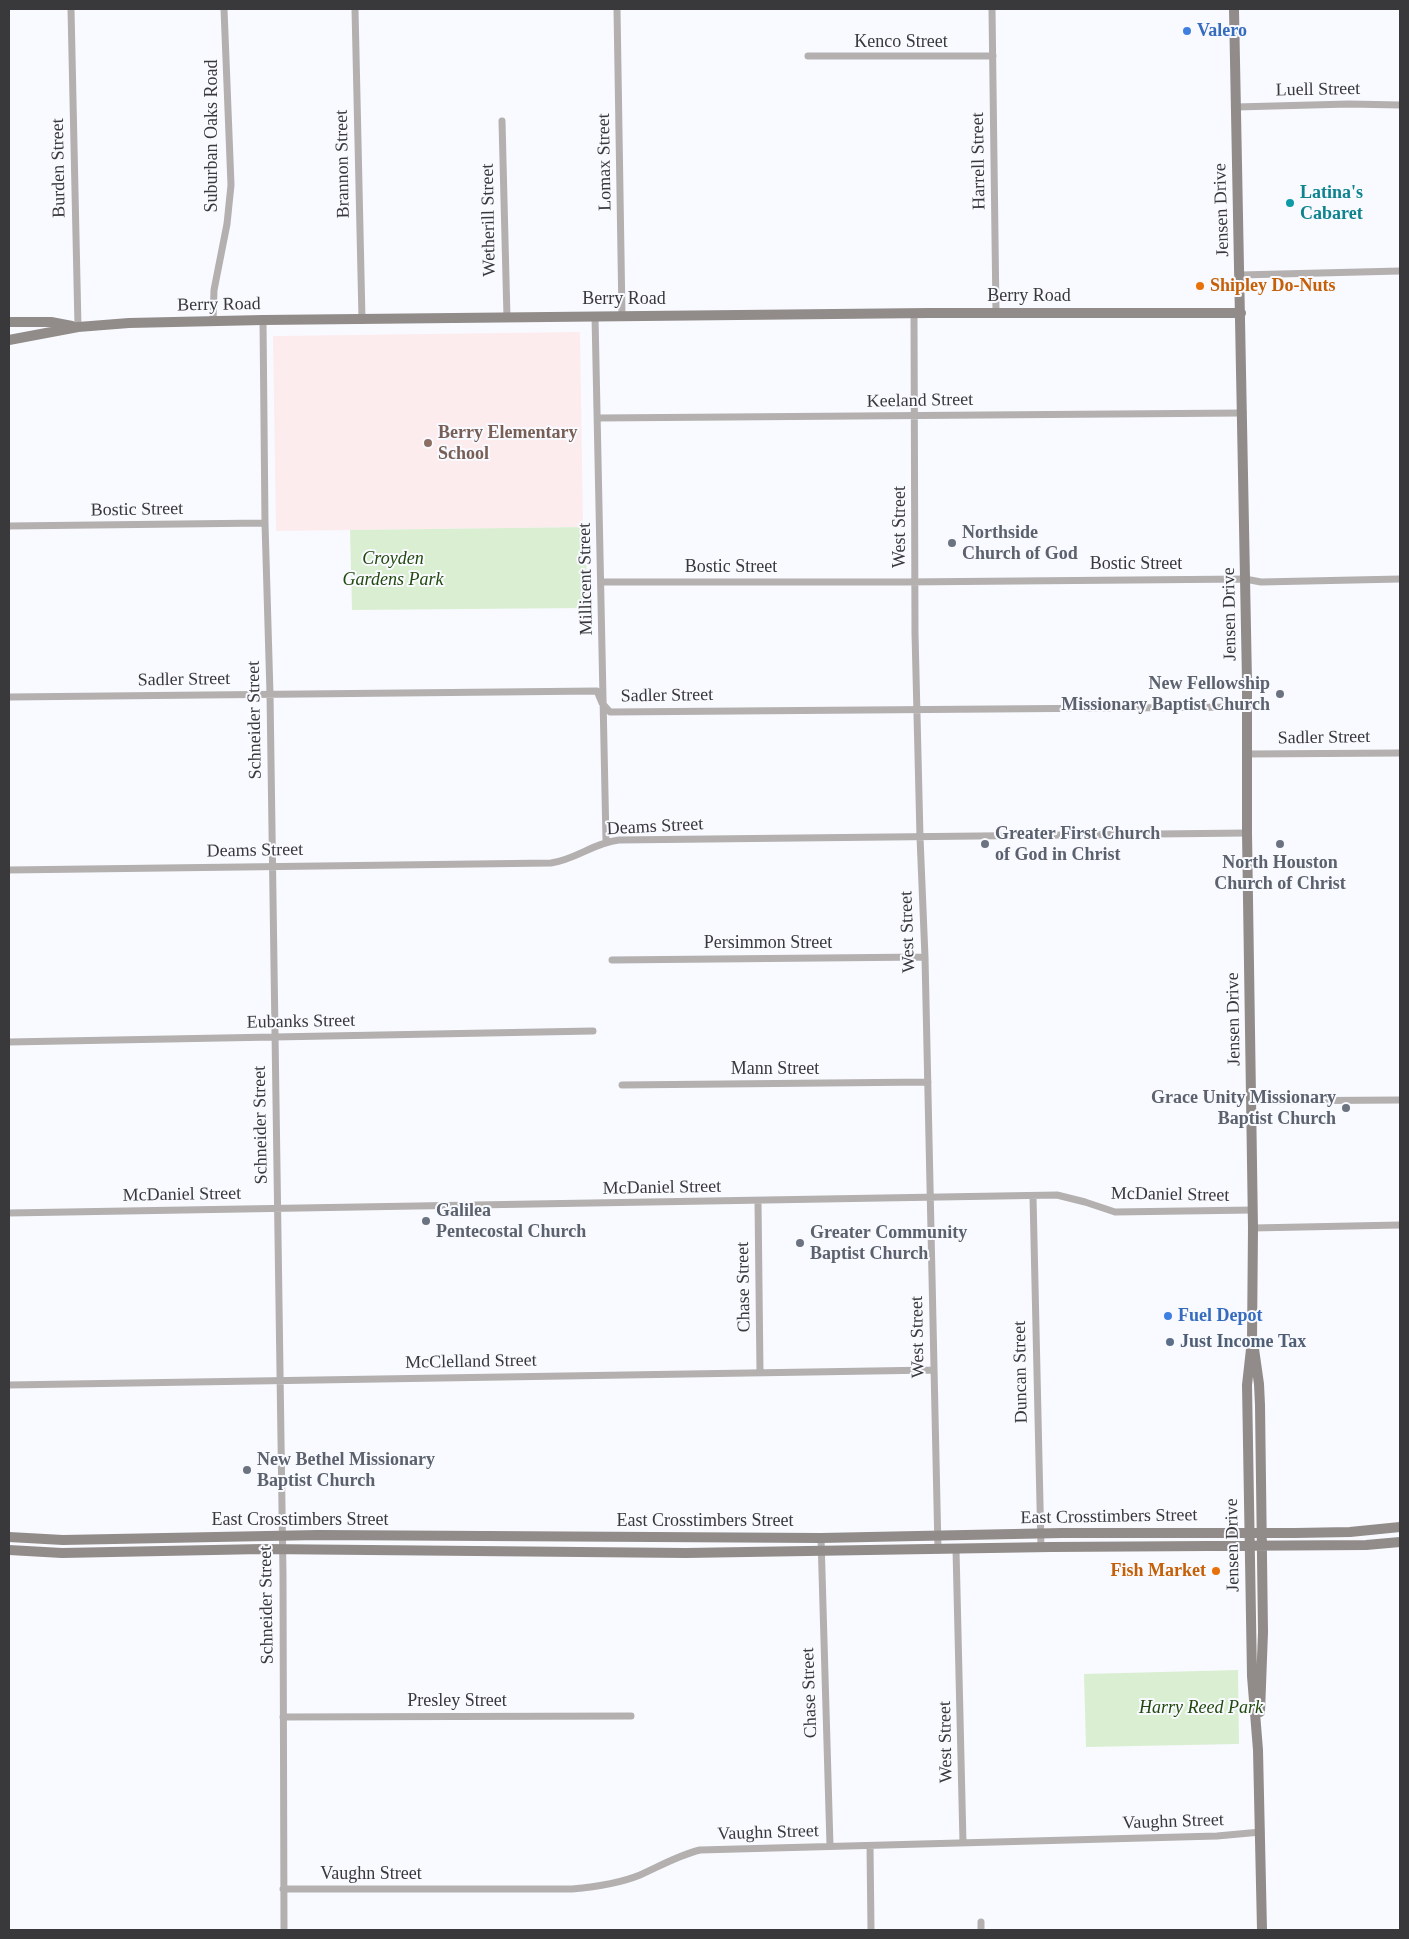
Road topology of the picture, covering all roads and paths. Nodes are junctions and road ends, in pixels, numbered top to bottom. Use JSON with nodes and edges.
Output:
{"nodes":[{"id":1,"x":71,"y":9,"type":"edge"},
{"id":2,"x":224,"y":9,"type":"edge"},
{"id":3,"x":355,"y":9,"type":"edge"},
{"id":4,"x":617,"y":9,"type":"edge"},
{"id":5,"x":992,"y":9,"type":"edge"},
{"id":6,"x":1234,"y":9,"type":"edge"},
{"id":7,"x":808,"y":56,"type":"dead end"},
{"id":8,"x":993,"y":56,"type":"junction"},
{"id":9,"x":1400,"y":105,"type":"edge"},
{"id":10,"x":1236,"y":108,"type":"junction"},
{"id":11,"x":502,"y":121,"type":"dead end"},
{"id":12,"x":1400,"y":271,"type":"edge"},
{"id":13,"x":1240,"y":275,"type":"junction"},
{"id":14,"x":1241,"y":312,"type":"junction"},
{"id":15,"x":996,"y":313,"type":"junction"},
{"id":16,"x":914,"y":314,"type":"junction"},
{"id":17,"x":596,"y":316,"type":"junction"},
{"id":18,"x":622,"y":316,"type":"junction"},
{"id":19,"x":507,"y":318,"type":"junction"},
{"id":20,"x":362,"y":319,"type":"junction"},
{"id":21,"x":263,"y":320,"type":"junction"},
{"id":22,"x":213,"y":321,"type":"junction"},
{"id":23,"x":9,"y":322,"type":"edge"},
{"id":24,"x":78,"y":327,"type":"junction"},
{"id":25,"x":9,"y":340,"type":"edge"},
{"id":26,"x":1242,"y":413,"type":"junction"},
{"id":27,"x":915,"y":416,"type":"junction"},
{"id":28,"x":598,"y":418,"type":"junction"},
{"id":29,"x":265,"y":523,"type":"junction"},
{"id":30,"x":9,"y":526,"type":"edge"},
{"id":31,"x":1245,"y":579,"type":"junction"},
{"id":32,"x":1400,"y":579,"type":"edge"},
{"id":33,"x":915,"y":581,"type":"junction"},
{"id":34,"x":602,"y":582,"type":"junction"},
{"id":35,"x":270,"y":694,"type":"junction"},
{"id":36,"x":9,"y":696,"type":"edge"},
{"id":37,"x":602,"y":703,"type":"junction"},
{"id":38,"x":1247,"y":707,"type":"junction"},
{"id":39,"x":918,"y":709,"type":"junction"},
{"id":40,"x":1400,"y":752,"type":"edge"},
{"id":41,"x":1248,"y":754,"type":"junction"},
{"id":42,"x":1247,"y":833,"type":"junction"},
{"id":43,"x":920,"y":837,"type":"junction"},
{"id":44,"x":606,"y":841,"type":"junction"},
{"id":45,"x":272,"y":866,"type":"junction"},
{"id":46,"x":9,"y":870,"type":"edge"},
{"id":47,"x":925,"y":957,"type":"junction"},
{"id":48,"x":612,"y":960,"type":"dead end"},
{"id":49,"x":593,"y":1031,"type":"dead end"},
{"id":50,"x":275,"y":1037,"type":"junction"},
{"id":51,"x":9,"y":1042,"type":"edge"},
{"id":52,"x":928,"y":1082,"type":"junction"},
{"id":53,"x":622,"y":1085,"type":"dead end"},
{"id":54,"x":1400,"y":1100,"type":"edge"},
{"id":55,"x":1252,"y":1101,"type":"junction"},
{"id":56,"x":1033,"y":1196,"type":"junction"},
{"id":57,"x":930,"y":1198,"type":"junction"},
{"id":58,"x":758,"y":1202,"type":"junction"},
{"id":59,"x":277,"y":1208,"type":"junction"},
{"id":60,"x":1253,"y":1210,"type":"junction"},
{"id":61,"x":9,"y":1213,"type":"edge"},
{"id":62,"x":1400,"y":1225,"type":"edge"},
{"id":63,"x":1253,"y":1228,"type":"junction"},
{"id":64,"x":1252,"y":1340,"type":"junction"},
{"id":65,"x":934,"y":1370,"type":"junction"},
{"id":66,"x":760,"y":1372,"type":"junction"},
{"id":67,"x":279,"y":1379,"type":"junction"},
{"id":68,"x":9,"y":1385,"type":"edge"},
{"id":69,"x":1247,"y":1404,"type":"junction"},
{"id":70,"x":1260,"y":1405,"type":"junction"},
{"id":71,"x":1398,"y":1527,"type":"edge"},
{"id":72,"x":1249,"y":1532,"type":"junction"},
{"id":73,"x":1112,"y":1533,"type":"junction"},
{"id":74,"x":1261,"y":1533,"type":"junction"},
{"id":75,"x":1040,"y":1534,"type":"junction"},
{"id":76,"x":282,"y":1535,"type":"junction"},
{"id":77,"x":382,"y":1535,"type":"junction"},
{"id":78,"x":538,"y":1536,"type":"junction"},
{"id":79,"x":938,"y":1536,"type":"junction"},
{"id":80,"x":9,"y":1537,"type":"edge"},
{"id":81,"x":680,"y":1537,"type":"junction"},
{"id":82,"x":136,"y":1538,"type":"junction"},
{"id":83,"x":821,"y":1538,"type":"junction"},
{"id":84,"x":63,"y":1540,"type":"junction"},
{"id":85,"x":1397,"y":1542,"type":"edge"},
{"id":86,"x":1249,"y":1546,"type":"junction"},
{"id":87,"x":1261,"y":1546,"type":"junction"},
{"id":88,"x":1112,"y":1547,"type":"junction"},
{"id":89,"x":1041,"y":1548,"type":"junction"},
{"id":90,"x":282,"y":1549,"type":"junction"},
{"id":91,"x":956,"y":1549,"type":"junction"},
{"id":92,"x":9,"y":1550,"type":"edge"},
{"id":93,"x":382,"y":1550,"type":"junction"},
{"id":94,"x":938,"y":1550,"type":"junction"},
{"id":95,"x":137,"y":1551,"type":"junction"},
{"id":96,"x":821,"y":1551,"type":"junction"},
{"id":97,"x":538,"y":1552,"type":"junction"},
{"id":98,"x":62,"y":1553,"type":"junction"},
{"id":99,"x":679,"y":1553,"type":"junction"},
{"id":100,"x":631,"y":1716,"type":"dead end"},
{"id":101,"x":283,"y":1717,"type":"junction"},
{"id":102,"x":1258,"y":1750,"type":"junction"},
{"id":103,"x":1261,"y":1832,"type":"junction"},
{"id":104,"x":963,"y":1843,"type":"junction"},
{"id":105,"x":830,"y":1846,"type":"junction"},
{"id":106,"x":870,"y":1846,"type":"junction"},
{"id":107,"x":283,"y":1889,"type":"junction"},
{"id":108,"x":981,"y":1922,"type":"dead end"},
{"id":109,"x":284,"y":1930,"type":"edge"},
{"id":110,"x":871,"y":1930,"type":"edge"},
{"id":111,"x":981,"y":1930,"type":"edge"},
{"id":112,"x":1262,"y":1930,"type":"edge"}],
"edges":[{"from":1,"to":24,"type":"street","name":"Burden Street"},
{"from":2,"to":22,"type":"street","name":"Suburban Oaks Road"},
{"from":3,"to":20,"type":"street","name":"Brannon Street"},
{"from":4,"to":18,"type":"street","name":"Lomax Street"},
{"from":5,"to":8,"type":"street","name":"Harrell Street"},
{"from":6,"to":10,"type":"main road","name":"Jensen Drive"},
{"from":7,"to":8,"type":"street","name":"Kenco Street"},
{"from":8,"to":15,"type":"street","name":"Harrell Street"},
{"from":9,"to":10,"type":"street","name":"Luell Street"},
{"from":10,"to":13,"type":"main road","name":"Jensen Drive"},
{"from":11,"to":19,"type":"street","name":"Wetherill Street"},
{"from":12,"to":13,"type":"street"},
{"from":13,"to":14,"type":"main road","name":"Jensen Drive"},
{"from":14,"to":15,"type":"main road","name":"Berry Road"},
{"from":14,"to":26,"type":"main road","name":"Jensen Drive"},
{"from":15,"to":16,"type":"main road","name":"Berry Road"},
{"from":16,"to":18,"type":"main road","name":"Berry Road"},
{"from":16,"to":27,"type":"street","name":"West Street"},
{"from":17,"to":18,"type":"main road","name":"Berry Road"},
{"from":17,"to":19,"type":"main road","name":"Berry Road"},
{"from":17,"to":28,"type":"street","name":"Millicent Street"},
{"from":19,"to":20,"type":"main road","name":"Berry Road"},
{"from":20,"to":21,"type":"main road","name":"Berry Road"},
{"from":21,"to":22,"type":"main road","name":"Berry Road"},
{"from":21,"to":29,"type":"street","name":"Schneider Street"},
{"from":22,"to":24,"type":"main road","name":"Berry Road"},
{"from":23,"to":24,"type":"main road"},
{"from":24,"to":25,"type":"main road","name":"Berry Road"},
{"from":26,"to":27,"type":"street","name":"Keeland Street"},
{"from":26,"to":31,"type":"main road","name":"Jensen Drive"},
{"from":27,"to":28,"type":"street","name":"Keeland Street"},
{"from":27,"to":33,"type":"street","name":"West Street"},
{"from":28,"to":34,"type":"street","name":"Millicent Street"},
{"from":29,"to":30,"type":"street","name":"Bostic Street"},
{"from":29,"to":35,"type":"street","name":"Schneider Street"},
{"from":31,"to":32,"type":"street","name":"Bostic Street"},
{"from":31,"to":33,"type":"street","name":"Bostic Street"},
{"from":31,"to":38,"type":"main road","name":"Jensen Drive"},
{"from":33,"to":34,"type":"street","name":"Bostic Street"},
{"from":33,"to":39,"type":"street","name":"West Street"},
{"from":34,"to":37,"type":"street","name":"Millicent Street"},
{"from":35,"to":36,"type":"street","name":"Sadler Street"},
{"from":35,"to":37,"type":"street","name":"Sadler Street"},
{"from":35,"to":45,"type":"street","name":"Schneider Street"},
{"from":37,"to":39,"type":"street","name":"Sadler Street"},
{"from":37,"to":44,"type":"street","name":"Millicent Street"},
{"from":38,"to":39,"type":"street","name":"Sadler Street"},
{"from":38,"to":41,"type":"main road","name":"Jensen Drive"},
{"from":39,"to":43,"type":"street","name":"West Street"},
{"from":40,"to":41,"type":"street","name":"Sadler Street"},
{"from":41,"to":42,"type":"main road","name":"Jensen Drive"},
{"from":42,"to":43,"type":"street","name":"Deams Street"},
{"from":42,"to":55,"type":"main road","name":"Jensen Drive"},
{"from":43,"to":44,"type":"street","name":"Deams Street"},
{"from":43,"to":47,"type":"street","name":"West Street"},
{"from":44,"to":45,"type":"street","name":"Deams Street"},
{"from":45,"to":46,"type":"street","name":"Deams Street"},
{"from":45,"to":50,"type":"street","name":"Schneider Street"},
{"from":47,"to":48,"type":"street","name":"Persimmon Street"},
{"from":47,"to":52,"type":"street","name":"West Street"},
{"from":49,"to":50,"type":"street","name":"Eubanks Street"},
{"from":50,"to":51,"type":"street","name":"Eubanks Street"},
{"from":50,"to":59,"type":"street","name":"Schneider Street"},
{"from":52,"to":53,"type":"street","name":"Mann Street"},
{"from":52,"to":57,"type":"street","name":"West Street"},
{"from":54,"to":55,"type":"street"},
{"from":55,"to":60,"type":"main road","name":"Jensen Drive"},
{"from":56,"to":57,"type":"street","name":"McDaniel Street"},
{"from":56,"to":60,"type":"street","name":"McDaniel Street"},
{"from":56,"to":75,"type":"street","name":"Duncan Street"},
{"from":57,"to":58,"type":"street","name":"McDaniel Street"},
{"from":57,"to":65,"type":"street","name":"West Street"},
{"from":58,"to":59,"type":"street","name":"McDaniel Street"},
{"from":58,"to":66,"type":"street","name":"Chase Street"},
{"from":59,"to":61,"type":"street","name":"McDaniel Street"},
{"from":59,"to":67,"type":"street","name":"Schneider Street"},
{"from":60,"to":63,"type":"main road","name":"Jensen Drive"},
{"from":62,"to":63,"type":"street"},
{"from":63,"to":64,"type":"main road","name":"Jensen Drive"},
{"from":64,"to":69,"type":"main road","name":"Jensen Drive"},
{"from":64,"to":70,"type":"main road","name":"Jensen Drive"},
{"from":65,"to":66,"type":"street","name":"McClelland Street"},
{"from":65,"to":79,"type":"street","name":"West Street"},
{"from":66,"to":67,"type":"street","name":"McClelland Street"},
{"from":67,"to":68,"type":"street","name":"McClelland Street"},
{"from":67,"to":76,"type":"street","name":"Schneider Street"},
{"from":69,"to":70,"type":"main road"},
{"from":69,"to":72,"type":"main road","name":"Jensen Drive"},
{"from":70,"to":74,"type":"main road","name":"Jensen Drive"},
{"from":71,"to":74,"type":"main road","name":"East Crosstimbers Street"},
{"from":71,"to":85,"type":"main road"},
{"from":72,"to":73,"type":"main road","name":"East Crosstimbers Street"},
{"from":72,"to":74,"type":"main road","name":"East Crosstimbers Street"},
{"from":72,"to":86,"type":"main road","name":"Jensen Drive"},
{"from":73,"to":75,"type":"main road","name":"East Crosstimbers Street"},
{"from":73,"to":88,"type":"main road"},
{"from":74,"to":87,"type":"main road","name":"Jensen Drive"},
{"from":75,"to":79,"type":"main road","name":"East Crosstimbers Street"},
{"from":75,"to":89,"type":"street","name":"Duncan Street"},
{"from":76,"to":77,"type":"main road","name":"East Crosstimbers Street"},
{"from":76,"to":82,"type":"main road","name":"East Crosstimbers Street"},
{"from":76,"to":90,"type":"street","name":"Schneider Street"},
{"from":77,"to":78,"type":"main road","name":"East Crosstimbers Street"},
{"from":77,"to":93,"type":"main road"},
{"from":78,"to":81,"type":"main road","name":"East Crosstimbers Street"},
{"from":78,"to":97,"type":"main road"},
{"from":79,"to":83,"type":"main road","name":"East Crosstimbers Street"},
{"from":79,"to":94,"type":"street","name":"West Street"},
{"from":80,"to":84,"type":"main road","name":"East Crosstimbers Street"},
{"from":81,"to":83,"type":"main road","name":"East Crosstimbers Street"},
{"from":81,"to":99,"type":"main road"},
{"from":82,"to":84,"type":"main road","name":"East Crosstimbers Street"},
{"from":82,"to":95,"type":"main road"},
{"from":83,"to":96,"type":"street","name":"Chase Street"},
{"from":84,"to":98,"type":"main road"},
{"from":85,"to":87,"type":"main road","name":"East Crosstimbers Street"},
{"from":86,"to":87,"type":"main road","name":"East Crosstimbers Street"},
{"from":86,"to":88,"type":"main road","name":"East Crosstimbers Street"},
{"from":86,"to":102,"type":"main road","name":"Jensen Drive"},
{"from":87,"to":102,"type":"main road","name":"Jensen Drive"},
{"from":88,"to":89,"type":"main road","name":"East Crosstimbers Street"},
{"from":89,"to":91,"type":"main road","name":"East Crosstimbers Street"},
{"from":90,"to":93,"type":"main road","name":"East Crosstimbers Street"},
{"from":90,"to":95,"type":"main road","name":"East Crosstimbers Street"},
{"from":90,"to":101,"type":"street","name":"Schneider Street"},
{"from":91,"to":94,"type":"main road","name":"East Crosstimbers Street"},
{"from":91,"to":104,"type":"street","name":"West Street"},
{"from":92,"to":98,"type":"main road","name":"East Crosstimbers Street"},
{"from":93,"to":97,"type":"main road","name":"East Crosstimbers Street"},
{"from":94,"to":96,"type":"main road","name":"East Crosstimbers Street"},
{"from":95,"to":98,"type":"main road","name":"East Crosstimbers Street"},
{"from":96,"to":99,"type":"main road","name":"East Crosstimbers Street"},
{"from":96,"to":105,"type":"street","name":"Chase Street"},
{"from":97,"to":99,"type":"main road","name":"East Crosstimbers Street"},
{"from":100,"to":101,"type":"street","name":"Presley Street"},
{"from":101,"to":107,"type":"street","name":"Schneider Street"},
{"from":102,"to":103,"type":"main road","name":"Jensen Drive"},
{"from":103,"to":104,"type":"street","name":"Vaughn Street"},
{"from":103,"to":112,"type":"main road","name":"Jensen Drive"},
{"from":104,"to":106,"type":"street","name":"Vaughn Street"},
{"from":105,"to":106,"type":"street","name":"Vaughn Street"},
{"from":105,"to":107,"type":"street","name":"Vaughn Street"},
{"from":106,"to":110,"type":"street"},
{"from":107,"to":109,"type":"street","name":"Schneider Street"},
{"from":108,"to":111,"type":"street"}]}
